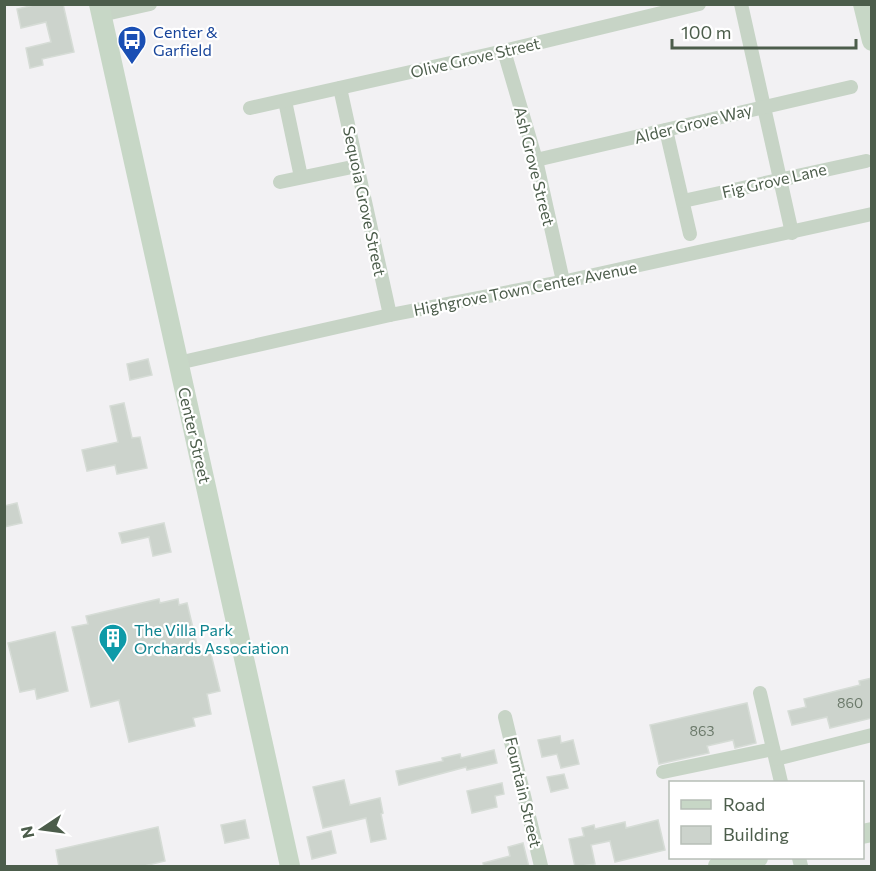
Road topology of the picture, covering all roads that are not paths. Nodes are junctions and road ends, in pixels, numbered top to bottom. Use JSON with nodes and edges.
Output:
{"nodes":[{"id":1,"x":150,"y":4,"type":"edge"},
{"id":2,"x":699,"y":4,"type":"edge"},
{"id":3,"x":741,"y":4,"type":"edge"},
{"id":4,"x":863,"y":4,"type":"edge"},
{"id":5,"x":100,"y":10,"type":"edge"},
{"id":6,"x":872,"y":41,"type":"edge"},
{"id":7,"x":504,"y":51,"type":"junction"},
{"id":8,"x":851,"y":87,"type":"dead end"},
{"id":9,"x":340,"y":88,"type":"junction"},
{"id":10,"x":285,"y":101,"type":"junction"},
{"id":11,"x":763,"y":106,"type":"junction"},
{"id":12,"x":250,"y":108,"type":"dead end"},
{"id":13,"x":666,"y":130,"type":"junction"},
{"id":14,"x":536,"y":160,"type":"junction"},
{"id":15,"x":866,"y":160,"type":"dead end"},
{"id":16,"x":357,"y":166,"type":"junction"},
{"id":17,"x":301,"y":177,"type":"junction"},
{"id":18,"x":780,"y":178,"type":"junction"},
{"id":19,"x":280,"y":182,"type":"dead end"},
{"id":20,"x":683,"y":201,"type":"junction"},
{"id":21,"x":872,"y":214,"type":"edge"},
{"id":22,"x":792,"y":233,"type":"junction"},
{"id":23,"x":690,"y":234,"type":"dead end"},
{"id":24,"x":563,"y":281,"type":"junction"},
{"id":25,"x":390,"y":315,"type":"junction"},
{"id":26,"x":178,"y":363,"type":"junction"},
{"id":27,"x":760,"y":693,"type":"dead end"},
{"id":28,"x":505,"y":717,"type":"dead end"},
{"id":29,"x":872,"y":735,"type":"edge"},
{"id":30,"x":775,"y":754,"type":"junction"},
{"id":31,"x":663,"y":772,"type":"dead end"},
{"id":32,"x":781,"y":781,"type":"edge"},
{"id":33,"x":754,"y":859,"type":"edge"},
{"id":34,"x":290,"y":867,"type":"edge"},
{"id":35,"x":541,"y":867,"type":"edge"},
{"id":36,"x":718,"y":867,"type":"edge"}],
"edges":[{"from":1,"to":5,"type":"street"},
{"from":2,"to":7,"type":"street","name":"Olive Grove Street"},
{"from":3,"to":11,"type":"street"},
{"from":4,"to":6,"type":"main road"},
{"from":5,"to":26,"type":"main road","name":"Center Street"},
{"from":7,"to":9,"type":"street","name":"Olive Grove Street"},
{"from":7,"to":14,"type":"street","name":"Ash Grove Street"},
{"from":8,"to":11,"type":"street","name":"Alder Grove Way"},
{"from":9,"to":10,"type":"street","name":"Olive Grove Street"},
{"from":9,"to":16,"type":"street","name":"Sequoia Grove Street"},
{"from":10,"to":12,"type":"street","name":"Olive Grove Street"},
{"from":10,"to":17,"type":"street"},
{"from":11,"to":13,"type":"street","name":"Alder Grove Way"},
{"from":11,"to":18,"type":"street"},
{"from":13,"to":14,"type":"street","name":"Alder Grove Way"},
{"from":13,"to":20,"type":"street"},
{"from":14,"to":24,"type":"street","name":"Ash Grove Street"},
{"from":15,"to":18,"type":"street","name":"Fig Grove Lane"},
{"from":16,"to":17,"type":"street"},
{"from":16,"to":25,"type":"street","name":"Sequoia Grove Street"},
{"from":17,"to":19,"type":"street"},
{"from":18,"to":20,"type":"street","name":"Fig Grove Lane"},
{"from":18,"to":22,"type":"street"},
{"from":20,"to":23,"type":"street"},
{"from":21,"to":22,"type":"street","name":"Highgrove Town Center Avenue"},
{"from":22,"to":24,"type":"street","name":"Highgrove Town Center Avenue"},
{"from":24,"to":25,"type":"street","name":"Highgrove Town Center Avenue"},
{"from":25,"to":26,"type":"street","name":"Highgrove Town Center Avenue"},
{"from":26,"to":34,"type":"main road","name":"Center Street"},
{"from":27,"to":30,"type":"street"},
{"from":28,"to":35,"type":"street","name":"Fountain Street"},
{"from":29,"to":30,"type":"street"},
{"from":30,"to":31,"type":"street"},
{"from":30,"to":32,"type":"street"},
{"from":33,"to":36,"type":"main road"}]}
